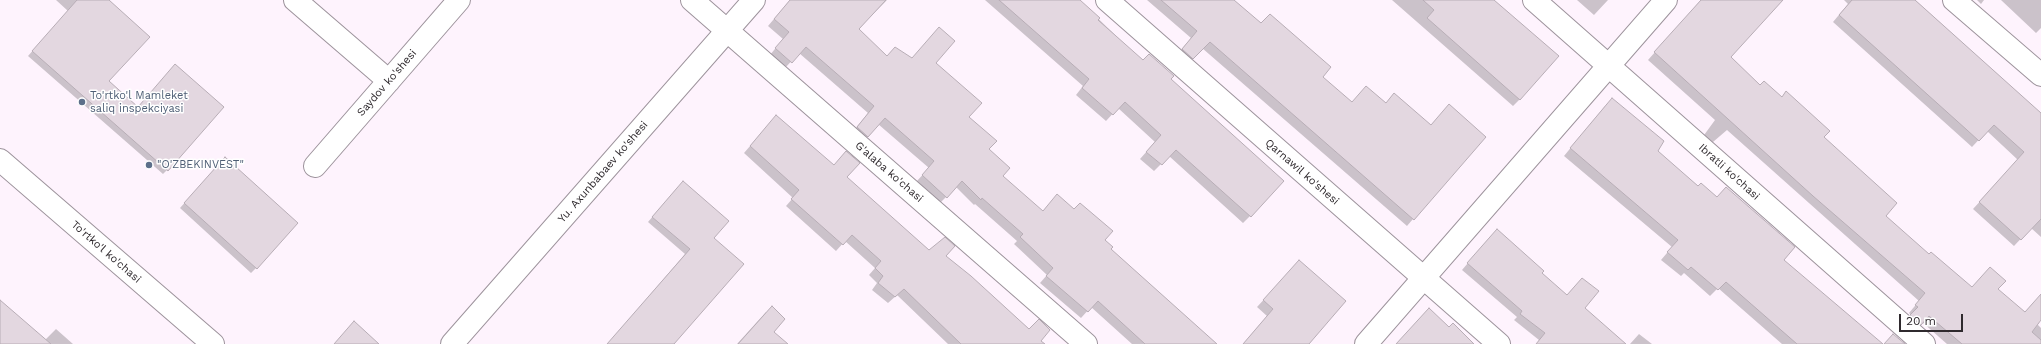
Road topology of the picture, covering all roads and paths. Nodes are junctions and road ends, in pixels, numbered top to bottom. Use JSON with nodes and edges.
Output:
{"nodes":[{"id":1,"x":295,"y":0,"type":"edge"},
{"id":2,"x":459,"y":0,"type":"edge"},
{"id":3,"x":692,"y":0,"type":"edge"},
{"id":4,"x":754,"y":0,"type":"edge"},
{"id":5,"x":1107,"y":0,"type":"edge"},
{"id":6,"x":1534,"y":0,"type":"edge"},
{"id":7,"x":1666,"y":0,"type":"edge"},
{"id":8,"x":1954,"y":0,"type":"edge"},
{"id":9,"x":727,"y":31,"type":"junction"},
{"id":10,"x":1609,"y":65,"type":"junction"},
{"id":11,"x":2041,"y":75,"type":"edge"},
{"id":12,"x":389,"y":81,"type":"junction"},
{"id":13,"x":0,"y":160,"type":"edge"},
{"id":14,"x":315,"y":166,"type":"dead end"},
{"id":15,"x":1423,"y":278,"type":"junction"},
{"id":16,"x":213,"y":344,"type":"edge"},
{"id":17,"x":452,"y":344,"type":"edge"},
{"id":18,"x":1086,"y":344,"type":"edge"},
{"id":19,"x":1366,"y":344,"type":"edge"},
{"id":20,"x":1499,"y":344,"type":"edge"},
{"id":21,"x":1924,"y":344,"type":"edge"}],
"edges":[{"from":1,"to":12,"type":"street"},
{"from":2,"to":12,"type":"street","name":"Saydov ko'shesi"},
{"from":3,"to":9,"type":"street","name":"G'alaba ko'chasi"},
{"from":4,"to":9,"type":"street","name":"Yu. Axunbabaev ko'shesi"},
{"from":5,"to":15,"type":"street","name":"Qarnawil ko'shesi"},
{"from":6,"to":10,"type":"street","name":"Ibratli ko'chasi"},
{"from":7,"to":10,"type":"street"},
{"from":8,"to":11,"type":"street"},
{"from":9,"to":17,"type":"street","name":"Yu. Axunbabaev ko'shesi"},
{"from":9,"to":18,"type":"street","name":"G'alaba ko'chasi"},
{"from":10,"to":15,"type":"street"},
{"from":10,"to":21,"type":"street","name":"Ibratli ko'chasi"},
{"from":12,"to":14,"type":"street","name":"Saydov ko'shesi"},
{"from":13,"to":16,"type":"street","name":"To'rtko'l ko'chasi"},
{"from":15,"to":19,"type":"street"},
{"from":15,"to":20,"type":"street","name":"Qarnawil ko'shesi"}]}
